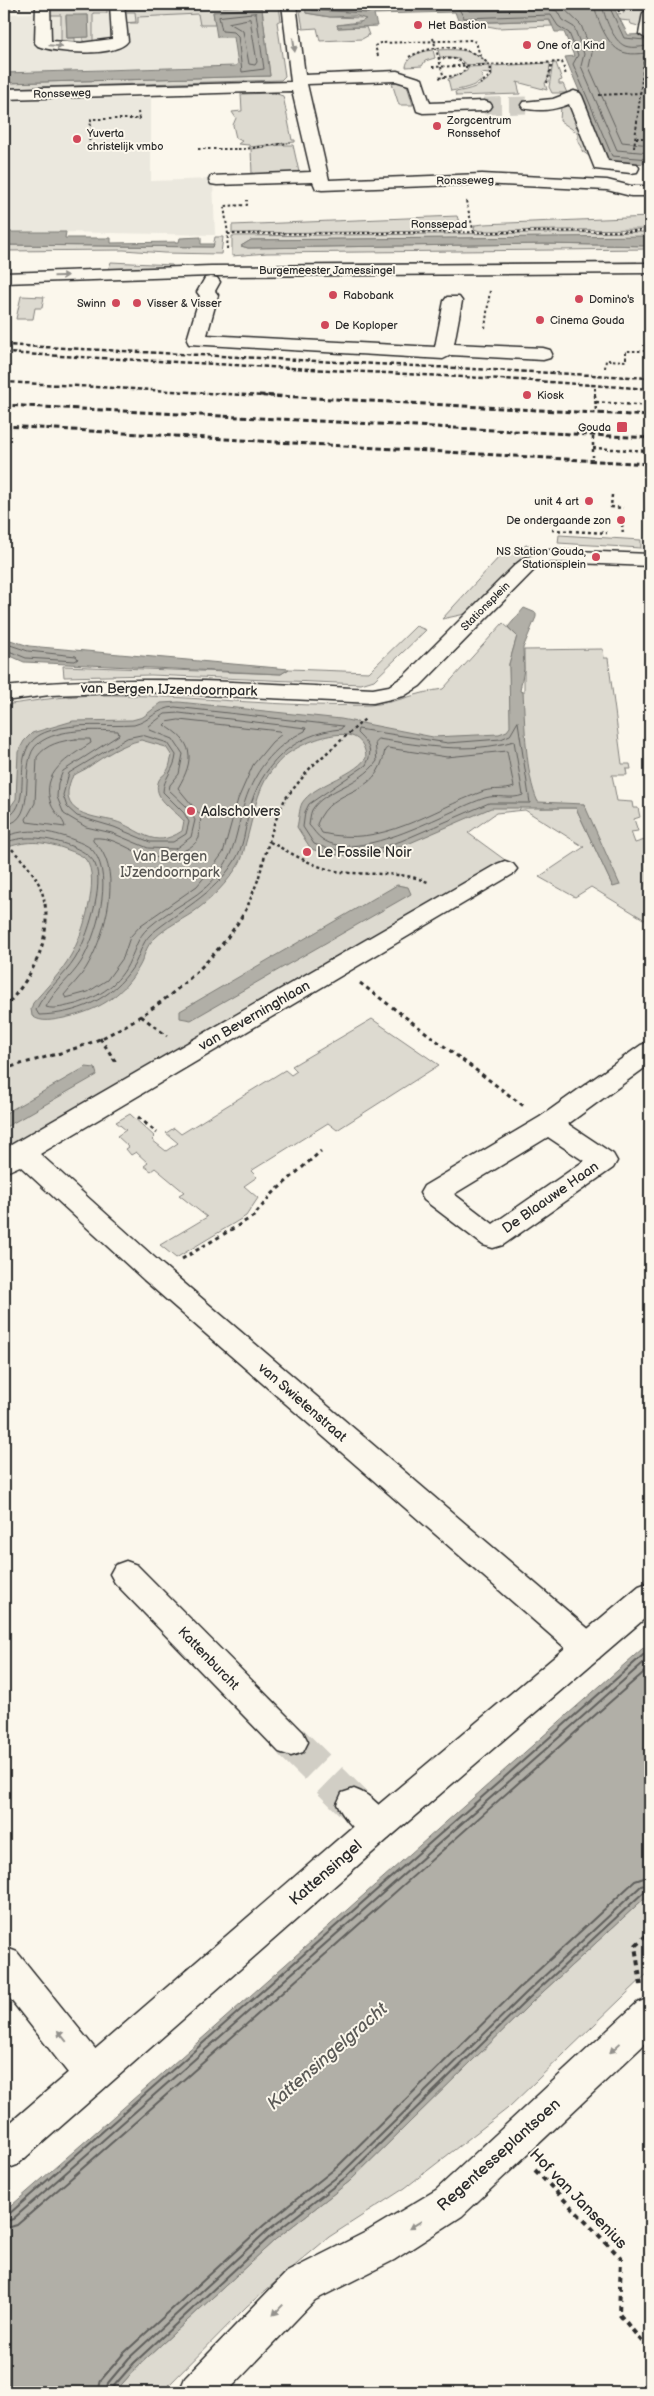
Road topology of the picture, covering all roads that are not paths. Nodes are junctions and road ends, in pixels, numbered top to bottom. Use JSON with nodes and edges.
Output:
{"nodes":[{"id":1,"x":289,"y":4,"type":"edge"},
{"id":2,"x":117,"y":5,"type":"edge"},
{"id":3,"x":43,"y":6,"type":"edge"},
{"id":4,"x":650,"y":10,"type":"edge"},
{"id":5,"x":647,"y":34,"type":"road end"},
{"id":6,"x":299,"y":83,"type":"junction"},
{"id":7,"x":4,"y":94,"type":"edge"},
{"id":8,"x":529,"y":105,"type":"tunnel mouth"},
{"id":9,"x":484,"y":106,"type":"tunnel mouth"},
{"id":10,"x":320,"y":176,"type":"junction"},
{"id":11,"x":225,"y":177,"type":"dead end"},
{"id":12,"x":616,"y":187,"type":"junction"},
{"id":13,"x":650,"y":191,"type":"edge"},
{"id":14,"x":48,"y":260,"type":"dead end"},
{"id":15,"x":100,"y":260,"type":"junction"},
{"id":16,"x":650,"y":260,"type":"edge"},
{"id":17,"x":650,"y":268,"type":"edge"},
{"id":18,"x":91,"y":275,"type":"junction"},
{"id":19,"x":4,"y":278,"type":"edge"},
{"id":20,"x":210,"y":287,"type":"dead end"},
{"id":21,"x":453,"y":301,"type":"dead end"},
{"id":22,"x":444,"y":349,"type":"junction"},
{"id":23,"x":543,"y":354,"type":"dead end"},
{"id":24,"x":650,"y":560,"type":"edge"},
{"id":25,"x":4,"y":694,"type":"edge"},
{"id":26,"x":335,"y":694,"type":"joint"},
{"id":27,"x":505,"y":869,"type":"dead end"},
{"id":28,"x":650,"y":1051,"type":"edge"},
{"id":29,"x":548,"y":1124,"type":"junction"},
{"id":30,"x":13,"y":1158,"type":"edge"},
{"id":31,"x":126,"y":1574,"type":"dead end"},
{"id":32,"x":650,"y":1595,"type":"edge"},
{"id":33,"x":588,"y":1648,"type":"junction"},
{"id":34,"x":291,"y":1742,"type":"tunnel mouth"},
{"id":35,"x":4,"y":1964,"type":"edge"},
{"id":36,"x":649,"y":2017,"type":"edge"},
{"id":37,"x":92,"y":2074,"type":"junction"},
{"id":38,"x":4,"y":2152,"type":"edge"},
{"id":39,"x":199,"y":2392,"type":"edge"}],
"edges":[{"from":1,"to":6,"type":"street","one_way":true},
{"from":3,"to":2,"type":"street","one_way":true},
{"from":4,"to":5,"type":"street"},
{"from":6,"to":7,"type":"street","name":"Ronsseweg"},
{"from":6,"to":9,"type":"street","name":"Ronsseweg"},
{"from":6,"to":10,"type":"street"},
{"from":8,"to":12,"type":"street"},
{"from":10,"to":11,"type":"street","name":"Ronsseweg"},
{"from":10,"to":12,"type":"street","name":"Ronsseweg"},
{"from":12,"to":13,"type":"street","name":"Ronsseweg"},
{"from":14,"to":15,"type":"street","name":"Burgemeester Jamessingel"},
{"from":15,"to":16,"type":"street","name":"Burgemeester Jamessingel"},
{"from":15,"to":18,"type":"street"},
{"from":17,"to":18,"type":"street","name":"Burgemeester Jamessingel"},
{"from":19,"to":18,"type":"street","name":"Burgemeester Jamessingel","one_way":true},
{"from":20,"to":22,"type":"street"},
{"from":21,"to":22,"type":"street"},
{"from":22,"to":23,"type":"street"},
{"from":24,"to":26,"type":"street","name":"Stationsplein"},
{"from":25,"to":26,"type":"street","name":"van Bergen IJzendoornpark"},
{"from":27,"to":30,"type":"street","name":"van Beverninghlaan"},
{"from":28,"to":29,"type":"street","name":"De Blaauwe Haan"},
{"from":29,"to":29,"type":"street","name":"De Blaauwe Haan"},
{"from":30,"to":33,"type":"street","name":"van Swietenstraat"},
{"from":31,"to":34,"type":"street","name":"Kattenburcht"},
{"from":32,"to":33,"type":"street","name":"Kattensingel"},
{"from":33,"to":37,"type":"street","name":"Kattensingel"},
{"from":37,"to":35,"type":"street","one_way":true},
{"from":36,"to":39,"type":"street","name":"Regentesseplantsoen","one_way":true},
{"from":37,"to":38,"type":"street","name":"Kattensingel"}]}
